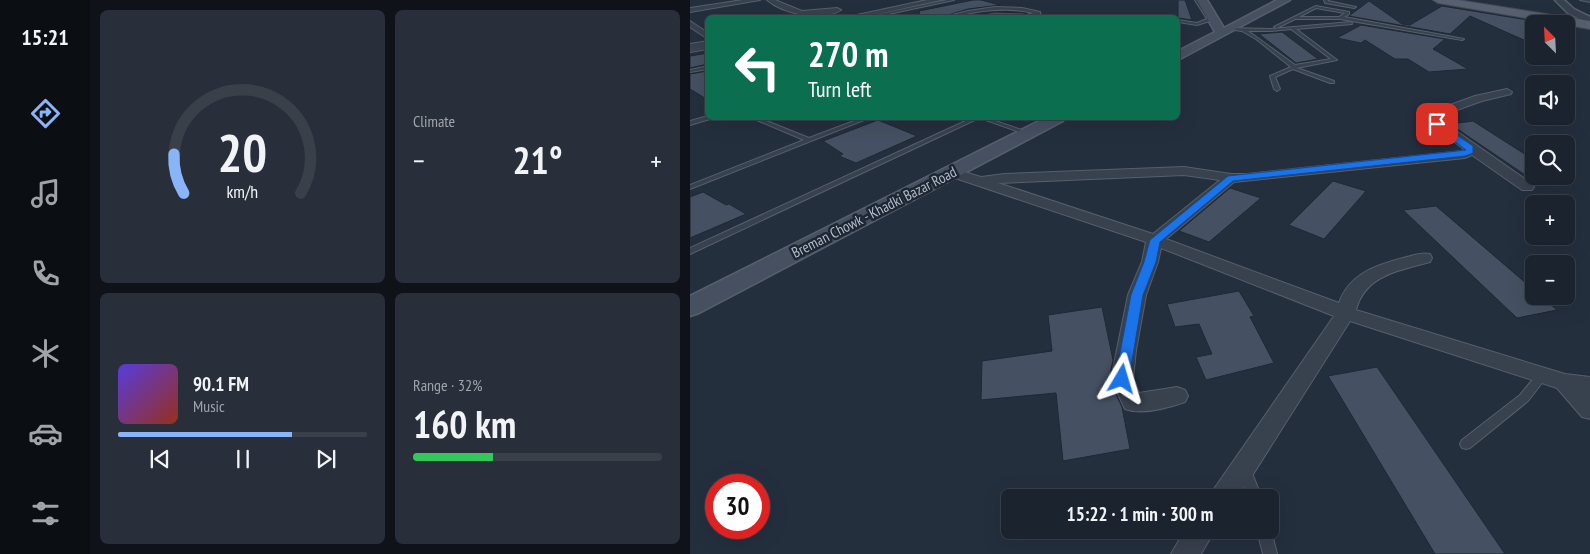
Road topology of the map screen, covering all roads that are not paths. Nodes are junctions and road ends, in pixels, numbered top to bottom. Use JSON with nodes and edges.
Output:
{"nodes":[{"id":1,"x":757,"y":0,"type":"edge"},
{"id":2,"x":770,"y":0,"type":"edge"},
{"id":3,"x":897,"y":0,"type":"edge"},
{"id":4,"x":938,"y":0,"type":"edge"},
{"id":5,"x":952,"y":0,"type":"edge"},
{"id":6,"x":1285,"y":0,"type":"edge"},
{"id":7,"x":1326,"y":0,"type":"edge"},
{"id":8,"x":1438,"y":0,"type":"edge"},
{"id":9,"x":1559,"y":0,"type":"edge"},
{"id":10,"x":1583,"y":0,"type":"edge"},
{"id":11,"x":1590,"y":0,"type":"edge"},
{"id":12,"x":1203,"y":1,"type":"edge"},
{"id":13,"x":1355,"y":2,"type":"dead end"},
{"id":14,"x":821,"y":3,"type":"dead end"},
{"id":15,"x":913,"y":5,"type":"junction"},
{"id":16,"x":1354,"y":7,"type":"junction"},
{"id":17,"x":690,"y":10,"type":"edge"},
{"id":18,"x":837,"y":10,"type":"junction"},
{"id":19,"x":1346,"y":12,"type":"junction"},
{"id":20,"x":1039,"y":13,"type":"junction"},
{"id":21,"x":846,"y":15,"type":"edge"},
{"id":22,"x":860,"y":15,"type":"edge"},
{"id":23,"x":877,"y":15,"type":"edge"},
{"id":24,"x":956,"y":15,"type":"edge"},
{"id":25,"x":1031,"y":15,"type":"edge"},
{"id":26,"x":1042,"y":15,"type":"edge"},
{"id":27,"x":1294,"y":18,"type":"junction"},
{"id":28,"x":1340,"y":18,"type":"junction"},
{"id":29,"x":1180,"y":21,"type":"edge"},
{"id":30,"x":1360,"y":22,"type":"junction"},
{"id":31,"x":690,"y":23,"type":"edge"},
{"id":32,"x":1590,"y":23,"type":"edge"},
{"id":33,"x":1292,"y":28,"type":"junction"},
{"id":34,"x":1243,"y":30,"type":"junction"},
{"id":35,"x":1271,"y":30,"type":"junction"},
{"id":36,"x":1225,"y":31,"type":"junction"},
{"id":37,"x":705,"y":35,"type":"edge"},
{"id":38,"x":1462,"y":39,"type":"dead end"},
{"id":39,"x":705,"y":46,"type":"edge"},
{"id":40,"x":690,"y":47,"type":"edge"},
{"id":41,"x":705,"y":47,"type":"edge"},
{"id":42,"x":690,"y":51,"type":"edge"},
{"id":43,"x":1180,"y":55,"type":"edge"},
{"id":44,"x":1293,"y":67,"type":"junction"},
{"id":45,"x":705,"y":68,"type":"edge"},
{"id":46,"x":690,"y":71,"type":"edge"},
{"id":47,"x":1332,"y":82,"type":"dead end"},
{"id":48,"x":1277,"y":89,"type":"dead end"},
{"id":49,"x":1507,"y":92,"type":"dead end"},
{"id":50,"x":705,"y":119,"type":"edge"},
{"id":51,"x":760,"y":120,"type":"edge"},
{"id":52,"x":861,"y":120,"type":"edge"},
{"id":53,"x":972,"y":120,"type":"edge"},
{"id":54,"x":1001,"y":120,"type":"edge"},
{"id":55,"x":1045,"y":120,"type":"edge"},
{"id":56,"x":690,"y":123,"type":"edge"},
{"id":57,"x":1027,"y":123,"type":"edge"},
{"id":58,"x":808,"y":140,"type":"junction"},
{"id":59,"x":1470,"y":148,"type":"junction"},
{"id":60,"x":951,"y":172,"type":"junction"},
{"id":61,"x":1033,"y":177,"type":"junction"},
{"id":62,"x":1231,"y":178,"type":"junction"},
{"id":63,"x":980,"y":182,"type":"junction"},
{"id":64,"x":690,"y":187,"type":"edge"},
{"id":65,"x":1527,"y":187,"type":"dead end"},
{"id":66,"x":1015,"y":194,"type":"junction"},
{"id":67,"x":1155,"y":240,"type":"junction"},
{"id":68,"x":690,"y":251,"type":"edge"},
{"id":69,"x":1424,"y":258,"type":"dead end"},
{"id":70,"x":690,"y":307,"type":"edge"},
{"id":71,"x":1346,"y":313,"type":"junction"},
{"id":72,"x":1543,"y":375,"type":"junction"},
{"id":73,"x":1565,"y":382,"type":"junction"},
{"id":74,"x":1590,"y":386,"type":"edge"},
{"id":75,"x":1177,"y":396,"type":"dead end"},
{"id":76,"x":1590,"y":410,"type":"edge"},
{"id":77,"x":1466,"y":444,"type":"dead end"},
{"id":78,"x":1244,"y":467,"type":"junction"},
{"id":79,"x":1229,"y":489,"type":"edge"},
{"id":80,"x":1253,"y":489,"type":"edge"},
{"id":81,"x":1196,"y":539,"type":"edge"},
{"id":82,"x":1266,"y":539,"type":"edge"},
{"id":83,"x":1186,"y":554,"type":"edge"},
{"id":84,"x":1270,"y":554,"type":"edge"}],
"edges":[{"from":1,"to":17,"type":"street"},
{"from":2,"to":18,"type":"street"},
{"from":3,"to":15,"type":"street"},
{"from":4,"to":15,"type":"street"},
{"from":5,"to":23,"type":"lane"},
{"from":6,"to":36,"type":"main road"},
{"from":7,"to":16,"type":"lane"},
{"from":8,"to":32,"type":"main road"},
{"from":9,"to":32,"type":"street"},
{"from":10,"to":11,"type":"street"},
{"from":12,"to":29,"type":"lane"},
{"from":12,"to":36,"type":"main road"},
{"from":13,"to":16,"type":"lane"},
{"from":14,"to":18,"type":"street"},
{"from":15,"to":22,"type":"street"},
{"from":16,"to":19,"type":"lane"},
{"from":18,"to":21,"type":"street"},
{"from":19,"to":27,"type":"lane"},
{"from":19,"to":28,"type":"lane"},
{"from":20,"to":24,"type":"lane"},
{"from":20,"to":25,"type":"lane"},
{"from":20,"to":26,"type":"lane"},
{"from":27,"to":28,"type":"lane"},
{"from":27,"to":35,"type":"lane"},
{"from":28,"to":30,"type":"lane"},
{"from":30,"to":33,"type":"lane"},
{"from":30,"to":38,"type":"lane"},
{"from":31,"to":37,"type":"street"},
{"from":33,"to":35,"type":"lane"},
{"from":33,"to":44,"type":"lane"},
{"from":34,"to":35,"type":"lane"},
{"from":34,"to":36,"type":"lane"},
{"from":34,"to":44,"type":"lane"},
{"from":36,"to":43,"type":"main road"},
{"from":39,"to":40,"type":"street"},
{"from":41,"to":42,"type":"lane"},
{"from":44,"to":47,"type":"lane"},
{"from":44,"to":48,"type":"lane"},
{"from":45,"to":46,"type":"lane"},
{"from":49,"to":59,"type":"street"},
{"from":50,"to":56,"type":"lane"},
{"from":51,"to":58,"type":"lane"},
{"from":52,"to":58,"type":"lane"},
{"from":53,"to":68,"type":"lane"},
{"from":54,"to":57,"type":"lane"},
{"from":55,"to":57,"type":"main road","name":"Breman Chowk - Khadki Bazar Road"},
{"from":57,"to":60,"type":"main road","name":"Breman Chowk - Khadki Bazar Road"},
{"from":58,"to":64,"type":"lane"},
{"from":59,"to":62,"type":"street"},
{"from":59,"to":65,"type":"street"},
{"from":60,"to":63,"type":"street"},
{"from":60,"to":70,"type":"main road","name":"Breman Chowk - Khadki Bazar Road"},
{"from":61,"to":62,"type":"street"},
{"from":61,"to":63,"type":"street"},
{"from":61,"to":66,"type":"street"},
{"from":62,"to":67,"type":"street"},
{"from":63,"to":66,"type":"street"},
{"from":66,"to":67,"type":"street"},
{"from":67,"to":71,"type":"street"},
{"from":67,"to":75,"type":"street"},
{"from":69,"to":71,"type":"street"},
{"from":71,"to":72,"type":"street"},
{"from":71,"to":78,"type":"street"},
{"from":72,"to":73,"type":"street"},
{"from":72,"to":77,"type":"lane"},
{"from":73,"to":74,"type":"street"},
{"from":73,"to":76,"type":"street"},
{"from":78,"to":79,"type":"street"},
{"from":78,"to":80,"type":"lane"},
{"from":81,"to":83,"type":"street"},
{"from":82,"to":84,"type":"lane"}]}
